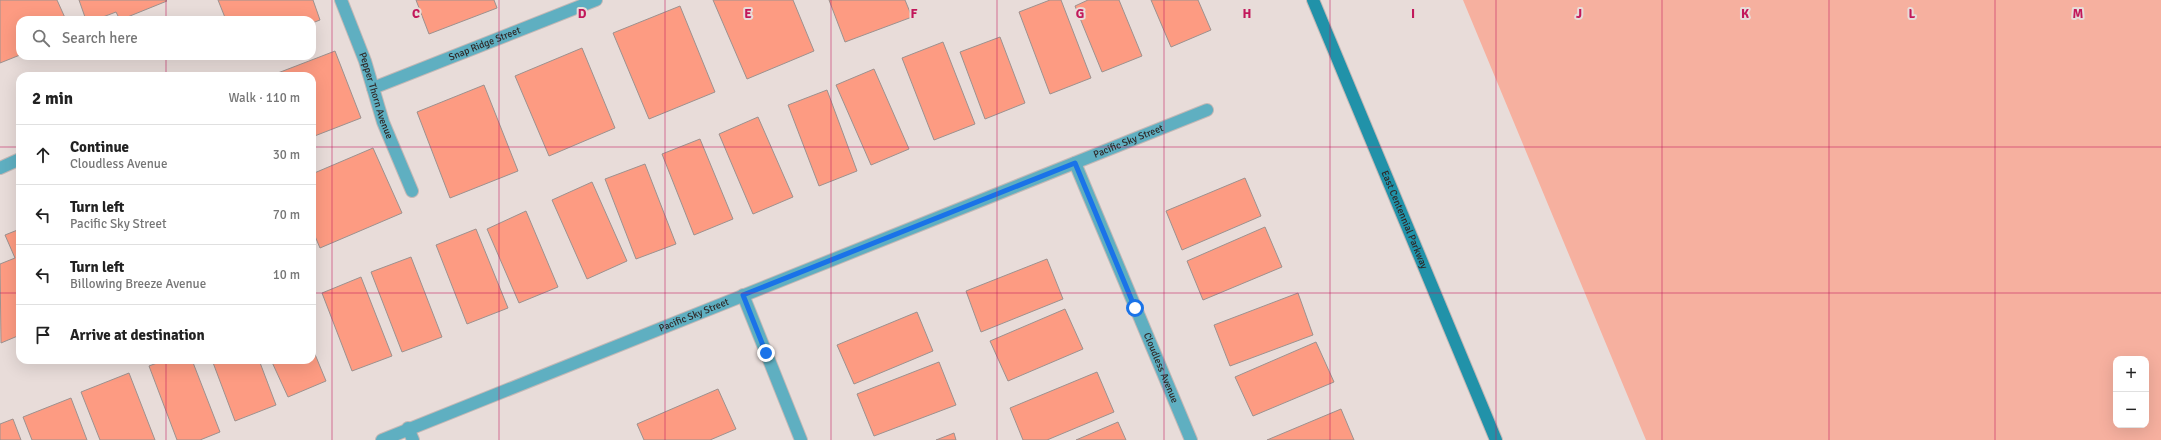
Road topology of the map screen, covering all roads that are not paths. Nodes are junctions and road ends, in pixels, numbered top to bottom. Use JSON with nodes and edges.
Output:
{"nodes":[{"id":1,"x":341,"y":0,"type":"edge"},
{"id":2,"x":596,"y":0,"type":"edge"},
{"id":3,"x":1313,"y":0,"type":"edge"},
{"id":4,"x":373,"y":88,"type":"junction"},
{"id":5,"x":1207,"y":110,"type":"dead end"},
{"id":6,"x":16,"y":161,"type":"edge"},
{"id":7,"x":1075,"y":163,"type":"junction"},
{"id":8,"x":0,"y":168,"type":"edge"},
{"id":9,"x":412,"y":191,"type":"dead end"},
{"id":10,"x":743,"y":295,"type":"junction"},
{"id":11,"x":408,"y":428,"type":"junction"},
{"id":12,"x":382,"y":440,"type":"edge"},
{"id":13,"x":413,"y":440,"type":"edge"},
{"id":14,"x":801,"y":440,"type":"edge"},
{"id":15,"x":1191,"y":440,"type":"edge"},
{"id":16,"x":1496,"y":440,"type":"edge"}],
"edges":[{"from":1,"to":4,"type":"street","name":"Pepper Thorn Avenue"},
{"from":2,"to":4,"type":"street","name":"Snap Ridge Street"},
{"from":3,"to":16,"type":"main road","name":"East Centennial Parkway"},
{"from":4,"to":9,"type":"street","name":"Pepper Thorn Avenue"},
{"from":5,"to":7,"type":"street","name":"Pacific Sky Street"},
{"from":6,"to":8,"type":"street"},
{"from":7,"to":10,"type":"street","name":"Pacific Sky Street"},
{"from":7,"to":15,"type":"street","name":"Cloudless Avenue"},
{"from":10,"to":11,"type":"street","name":"Pacific Sky Street"},
{"from":10,"to":14,"type":"street"},
{"from":11,"to":12,"type":"street","name":"Pacific Sky Street"},
{"from":11,"to":13,"type":"street"}]}
